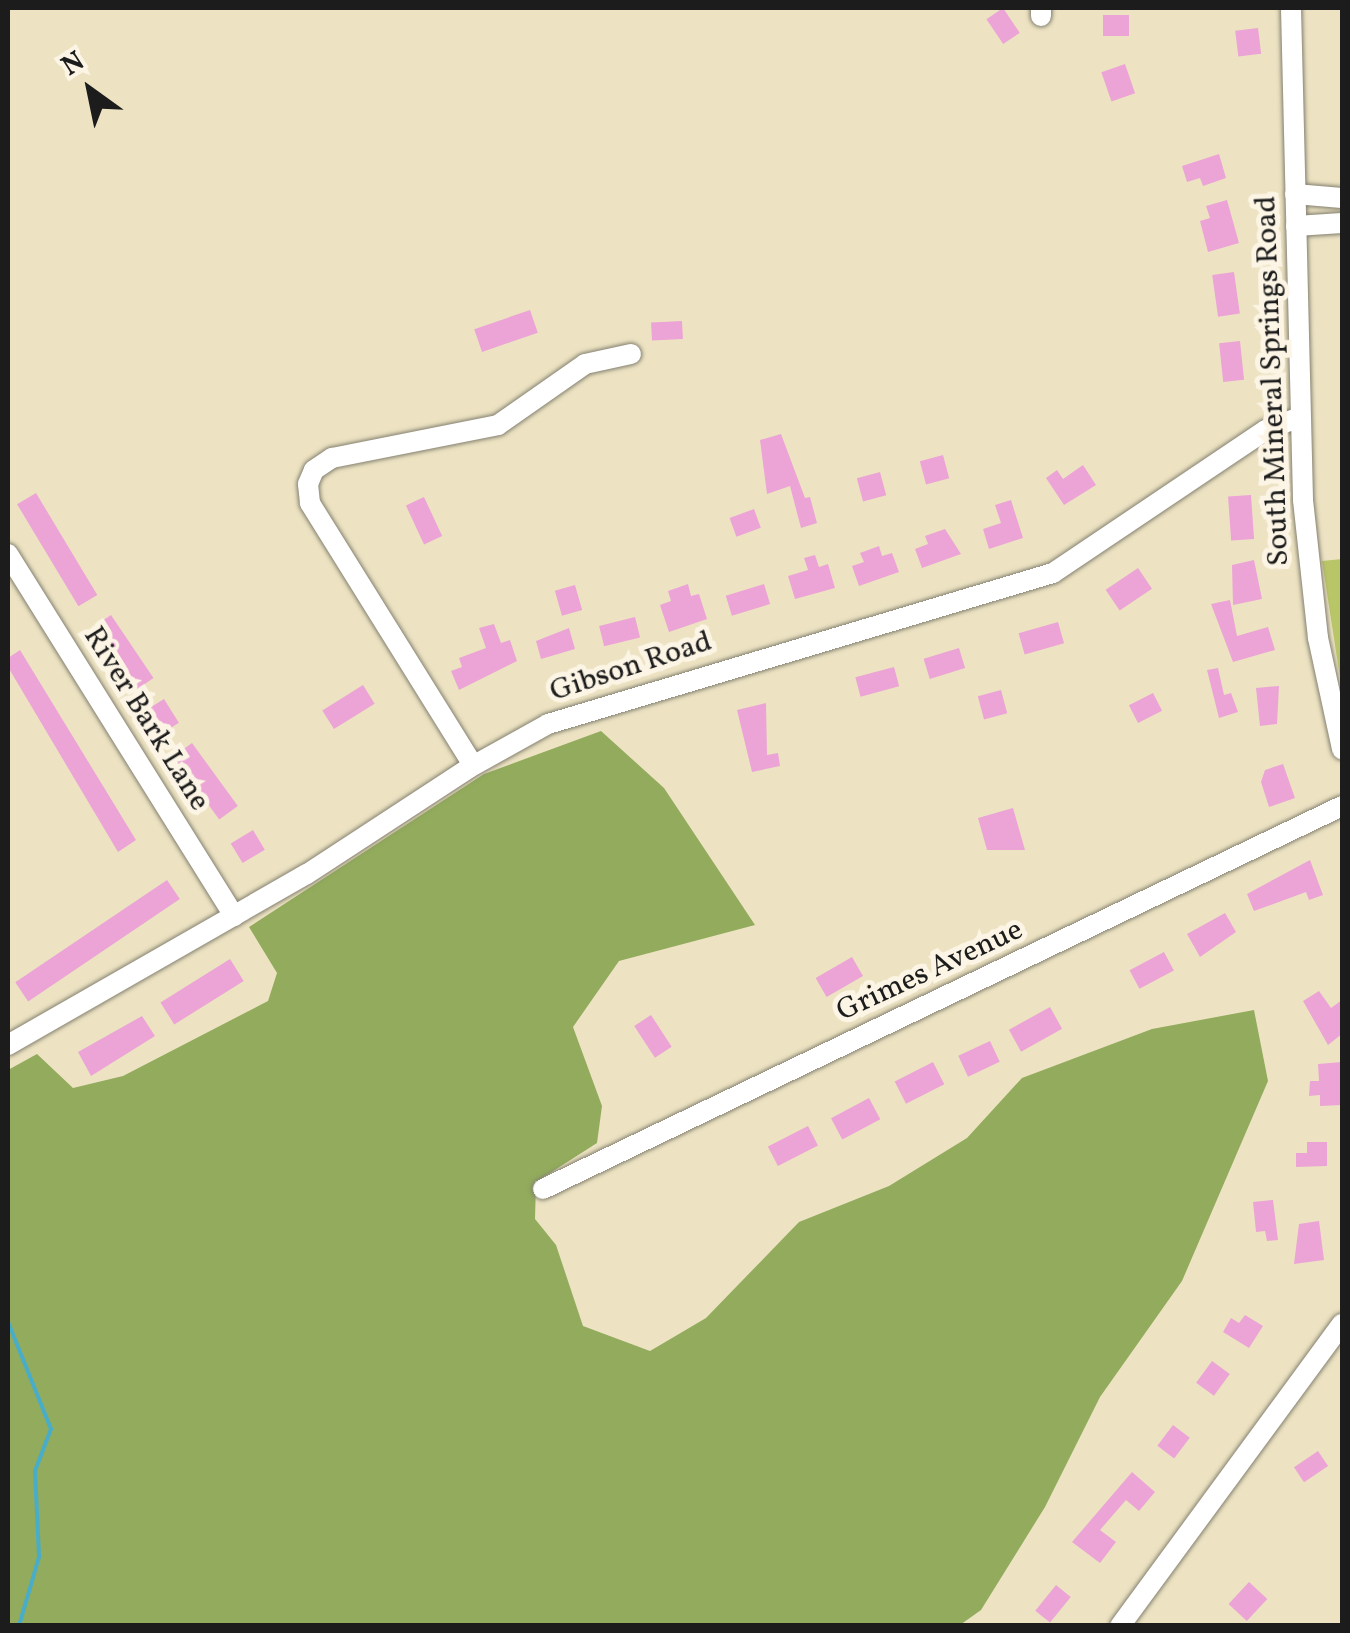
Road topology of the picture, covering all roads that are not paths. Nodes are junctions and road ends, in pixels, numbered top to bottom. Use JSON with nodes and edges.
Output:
{"nodes":[{"id":1,"x":1291,"y":8,"type":"edge"},
{"id":2,"x":1296,"y":194,"type":"junction"},
{"id":3,"x":1342,"y":198,"type":"edge"},
{"id":4,"x":1342,"y":223,"type":"edge"},
{"id":5,"x":1296,"y":226,"type":"junction"},
{"id":6,"x":631,"y":354,"type":"dead end"},
{"id":7,"x":1300,"y":417,"type":"junction"},
{"id":8,"x":8,"y":554,"type":"edge"},
{"id":9,"x":1342,"y":748,"type":"edge"},
{"id":10,"x":473,"y":765,"type":"junction"},
{"id":11,"x":1342,"y":806,"type":"edge"},
{"id":12,"x":234,"y":916,"type":"junction"},
{"id":13,"x":8,"y":1045,"type":"edge"},
{"id":14,"x":543,"y":1188,"type":"dead end"},
{"id":15,"x":1342,"y":1324,"type":"edge"},
{"id":16,"x":1120,"y":1626,"type":"edge"}],
"edges":[{"from":1,"to":2,"type":"street","name":"South Mineral Springs Road"},
{"from":2,"to":3,"type":"street"},
{"from":2,"to":5,"type":"street","name":"South Mineral Springs Road"},
{"from":4,"to":5,"type":"street"},
{"from":5,"to":7,"type":"street","name":"South Mineral Springs Road"},
{"from":6,"to":10,"type":"street"},
{"from":7,"to":9,"type":"street","name":"South Mineral Springs Road"},
{"from":7,"to":10,"type":"street","name":"Gibson Road"},
{"from":8,"to":12,"type":"street","name":"River Bark Lane"},
{"from":10,"to":12,"type":"street","name":"Gibson Road"},
{"from":11,"to":14,"type":"street","name":"Grimes Avenue"},
{"from":12,"to":13,"type":"street","name":"Gibson Road"},
{"from":15,"to":16,"type":"street"}]}
